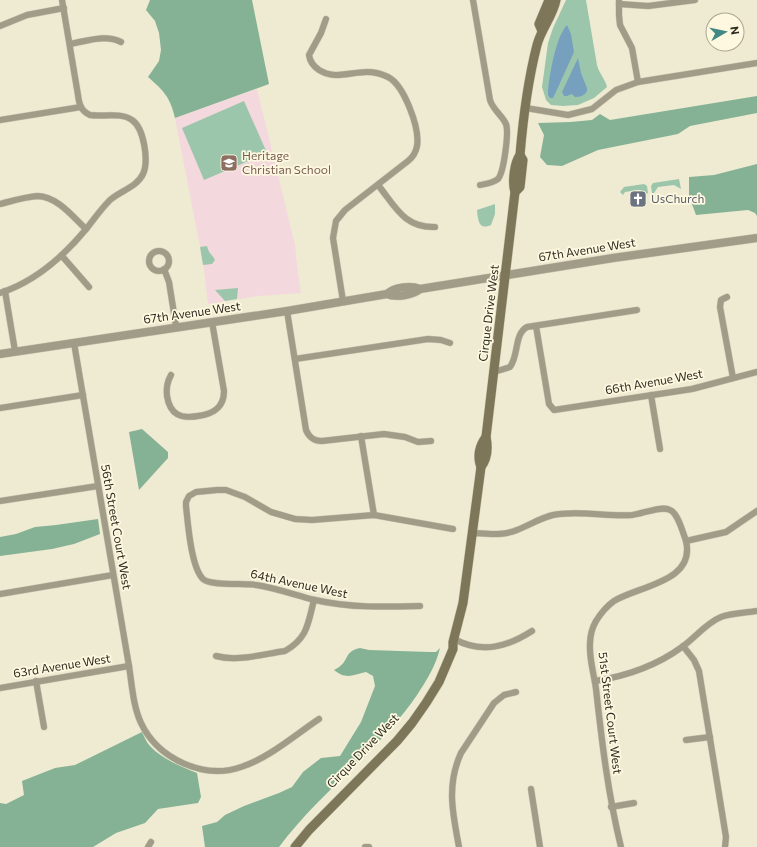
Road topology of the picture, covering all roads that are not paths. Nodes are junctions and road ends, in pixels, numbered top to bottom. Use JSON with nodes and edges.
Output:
{"nodes":[{"id":1,"x":62,"y":0,"type":"edge"},
{"id":2,"x":473,"y":0,"type":"edge"},
{"id":3,"x":549,"y":0,"type":"edge"},
{"id":4,"x":556,"y":0,"type":"edge"},
{"id":5,"x":695,"y":0,"type":"edge"},
{"id":6,"x":619,"y":2,"type":"edge"},
{"id":7,"x":64,"y":8,"type":"junction"},
{"id":8,"x":326,"y":19,"type":"dead end"},
{"id":9,"x":0,"y":26,"type":"edge"},
{"id":10,"x":542,"y":31,"type":"junction"},
{"id":11,"x":121,"y":42,"type":"dead end"},
{"id":12,"x":70,"y":44,"type":"junction"},
{"id":13,"x":757,"y":64,"type":"edge"},
{"id":14,"x":638,"y":82,"type":"junction"},
{"id":15,"x":81,"y":107,"type":"junction"},
{"id":16,"x":526,"y":108,"type":"junction"},
{"id":17,"x":0,"y":120,"type":"edge"},
{"id":18,"x":378,"y":185,"type":"junction"},
{"id":19,"x":480,"y":185,"type":"dead end"},
{"id":20,"x":0,"y":204,"type":"edge"},
{"id":21,"x":435,"y":227,"type":"dead end"},
{"id":22,"x":86,"y":229,"type":"junction"},
{"id":23,"x":757,"y":238,"type":"edge"},
{"id":24,"x":62,"y":256,"type":"junction"},
{"id":25,"x":164,"y":269,"type":"dead end"},
{"id":26,"x":506,"y":275,"type":"junction"},
{"id":27,"x":89,"y":287,"type":"dead end"},
{"id":28,"x":3,"y":292,"type":"edge"},
{"id":29,"x":726,"y":297,"type":"dead end"},
{"id":30,"x":343,"y":302,"type":"junction"},
{"id":31,"x":637,"y":310,"type":"dead end"},
{"id":32,"x":287,"y":311,"type":"junction"},
{"id":33,"x":212,"y":322,"type":"junction"},
{"id":34,"x":176,"y":326,"type":"junction"},
{"id":35,"x":536,"y":326,"type":"junction"},
{"id":36,"x":74,"y":342,"type":"junction"},
{"id":37,"x":450,"y":343,"type":"dead end"},
{"id":38,"x":15,"y":352,"type":"junction"},
{"id":39,"x":0,"y":354,"type":"edge"},
{"id":40,"x":295,"y":359,"type":"junction"},
{"id":41,"x":494,"y":372,"type":"junction"},
{"id":42,"x":757,"y":372,"type":"edge"},
{"id":43,"x":171,"y":375,"type":"dead end"},
{"id":44,"x":733,"y":378,"type":"junction"},
{"id":45,"x":83,"y":395,"type":"junction"},
{"id":46,"x":651,"y":395,"type":"junction"},
{"id":47,"x":0,"y":408,"type":"edge"},
{"id":48,"x":361,"y":436,"type":"junction"},
{"id":49,"x":431,"y":441,"type":"dead end"},
{"id":50,"x":660,"y":449,"type":"dead end"},
{"id":51,"x":98,"y":486,"type":"junction"},
{"id":52,"x":0,"y":501,"type":"edge"},
{"id":53,"x":757,"y":511,"type":"edge"},
{"id":54,"x":374,"y":515,"type":"junction"},
{"id":55,"x":453,"y":529,"type":"dead end"},
{"id":56,"x":473,"y":533,"type":"junction"},
{"id":57,"x":686,"y":541,"type":"junction"},
{"id":58,"x":113,"y":575,"type":"junction"},
{"id":59,"x":0,"y":594,"type":"edge"},
{"id":60,"x":314,"y":600,"type":"junction"},
{"id":61,"x":420,"y":606,"type":"dead end"},
{"id":62,"x":757,"y":611,"type":"edge"},
{"id":63,"x":532,"y":631,"type":"dead end"},
{"id":64,"x":454,"y":641,"type":"junction"},
{"id":65,"x":683,"y":646,"type":"junction"},
{"id":66,"x":216,"y":656,"type":"dead end"},
{"id":67,"x":129,"y":666,"type":"junction"},
{"id":68,"x":595,"y":681,"type":"junction"},
{"id":69,"x":36,"y":682,"type":"junction"},
{"id":70,"x":0,"y":688,"type":"edge"},
{"id":71,"x":516,"y":692,"type":"dead end"},
{"id":72,"x":319,"y":719,"type":"dead end"},
{"id":73,"x":44,"y":727,"type":"dead end"},
{"id":74,"x":710,"y":737,"type":"junction"},
{"id":75,"x":686,"y":740,"type":"dead end"},
{"id":76,"x":531,"y":789,"type":"dead end"},
{"id":77,"x":634,"y":803,"type":"dead end"},
{"id":78,"x":611,"y":807,"type":"junction"},
{"id":79,"x":289,"y":847,"type":"edge"},
{"id":80,"x":295,"y":847,"type":"edge"},
{"id":81,"x":459,"y":847,"type":"edge"},
{"id":82,"x":540,"y":847,"type":"edge"},
{"id":83,"x":621,"y":847,"type":"edge"},
{"id":84,"x":725,"y":847,"type":"edge"}],
"edges":[{"from":1,"to":7,"type":"street"},
{"from":2,"to":19,"type":"street"},
{"from":3,"to":10,"type":"main road","name":"Cirque Drive West"},
{"from":4,"to":10,"type":"main road","name":"Cirque Drive West"},
{"from":5,"to":6,"type":"street"},
{"from":6,"to":14,"type":"street"},
{"from":7,"to":9,"type":"street"},
{"from":7,"to":12,"type":"street"},
{"from":8,"to":18,"type":"street"},
{"from":10,"to":16,"type":"main road","name":"Cirque Drive West"},
{"from":11,"to":12,"type":"street"},
{"from":12,"to":15,"type":"street"},
{"from":13,"to":14,"type":"street"},
{"from":14,"to":16,"type":"street"},
{"from":15,"to":17,"type":"street"},
{"from":15,"to":22,"type":"street"},
{"from":16,"to":26,"type":"main road","name":"Cirque Drive West"},
{"from":18,"to":21,"type":"street"},
{"from":18,"to":30,"type":"street"},
{"from":20,"to":22,"type":"street"},
{"from":22,"to":24,"type":"street"},
{"from":23,"to":26,"type":"street","name":"67th Avenue West"},
{"from":24,"to":27,"type":"street"},
{"from":24,"to":28,"type":"street"},
{"from":25,"to":34,"type":"street"},
{"from":26,"to":30,"type":"street","name":"67th Avenue West"},
{"from":26,"to":41,"type":"main road","name":"Cirque Drive West"},
{"from":28,"to":38,"type":"street"},
{"from":29,"to":44,"type":"street"},
{"from":30,"to":32,"type":"street","name":"67th Avenue West"},
{"from":31,"to":35,"type":"street"},
{"from":32,"to":33,"type":"street","name":"67th Avenue West"},
{"from":32,"to":40,"type":"street"},
{"from":33,"to":34,"type":"street","name":"67th Avenue West"},
{"from":33,"to":43,"type":"street"},
{"from":34,"to":36,"type":"street","name":"67th Avenue West"},
{"from":35,"to":41,"type":"street"},
{"from":35,"to":46,"type":"street","name":"66th Avenue West"},
{"from":36,"to":38,"type":"street","name":"67th Avenue West"},
{"from":36,"to":45,"type":"street","name":"56th Street Court West"},
{"from":37,"to":40,"type":"street"},
{"from":38,"to":39,"type":"street","name":"67th Avenue West"},
{"from":40,"to":48,"type":"street"},
{"from":41,"to":56,"type":"main road","name":"Cirque Drive West"},
{"from":42,"to":44,"type":"street","name":"66th Avenue West"},
{"from":44,"to":46,"type":"street","name":"66th Avenue West"},
{"from":45,"to":47,"type":"street"},
{"from":45,"to":51,"type":"street","name":"56th Street Court West"},
{"from":46,"to":50,"type":"street"},
{"from":48,"to":49,"type":"street"},
{"from":48,"to":54,"type":"street"},
{"from":51,"to":52,"type":"street"},
{"from":51,"to":58,"type":"street","name":"56th Street Court West"},
{"from":53,"to":57,"type":"street"},
{"from":54,"to":55,"type":"street"},
{"from":54,"to":60,"type":"street","name":"64th Avenue West"},
{"from":56,"to":57,"type":"street"},
{"from":56,"to":64,"type":"main road","name":"Cirque Drive West"},
{"from":57,"to":68,"type":"street","name":"51st Street Court West"},
{"from":58,"to":59,"type":"street"},
{"from":58,"to":67,"type":"street","name":"56th Street Court West"},
{"from":60,"to":61,"type":"street","name":"64th Avenue West"},
{"from":60,"to":66,"type":"street"},
{"from":62,"to":65,"type":"street"},
{"from":63,"to":64,"type":"street"},
{"from":64,"to":79,"type":"main road","name":"Cirque Drive West"},
{"from":64,"to":80,"type":"main road","name":"Cirque Drive West"},
{"from":65,"to":68,"type":"street"},
{"from":65,"to":74,"type":"street"},
{"from":67,"to":69,"type":"street","name":"63rd Avenue West"},
{"from":67,"to":72,"type":"street","name":"56th Street Court West"},
{"from":68,"to":78,"type":"street","name":"51st Street Court West"},
{"from":69,"to":70,"type":"street","name":"63rd Avenue West"},
{"from":69,"to":73,"type":"street"},
{"from":71,"to":81,"type":"street"},
{"from":74,"to":75,"type":"street"},
{"from":74,"to":84,"type":"street"},
{"from":76,"to":82,"type":"street"},
{"from":77,"to":78,"type":"street"},
{"from":78,"to":83,"type":"street","name":"51st Street Court West"}]}
